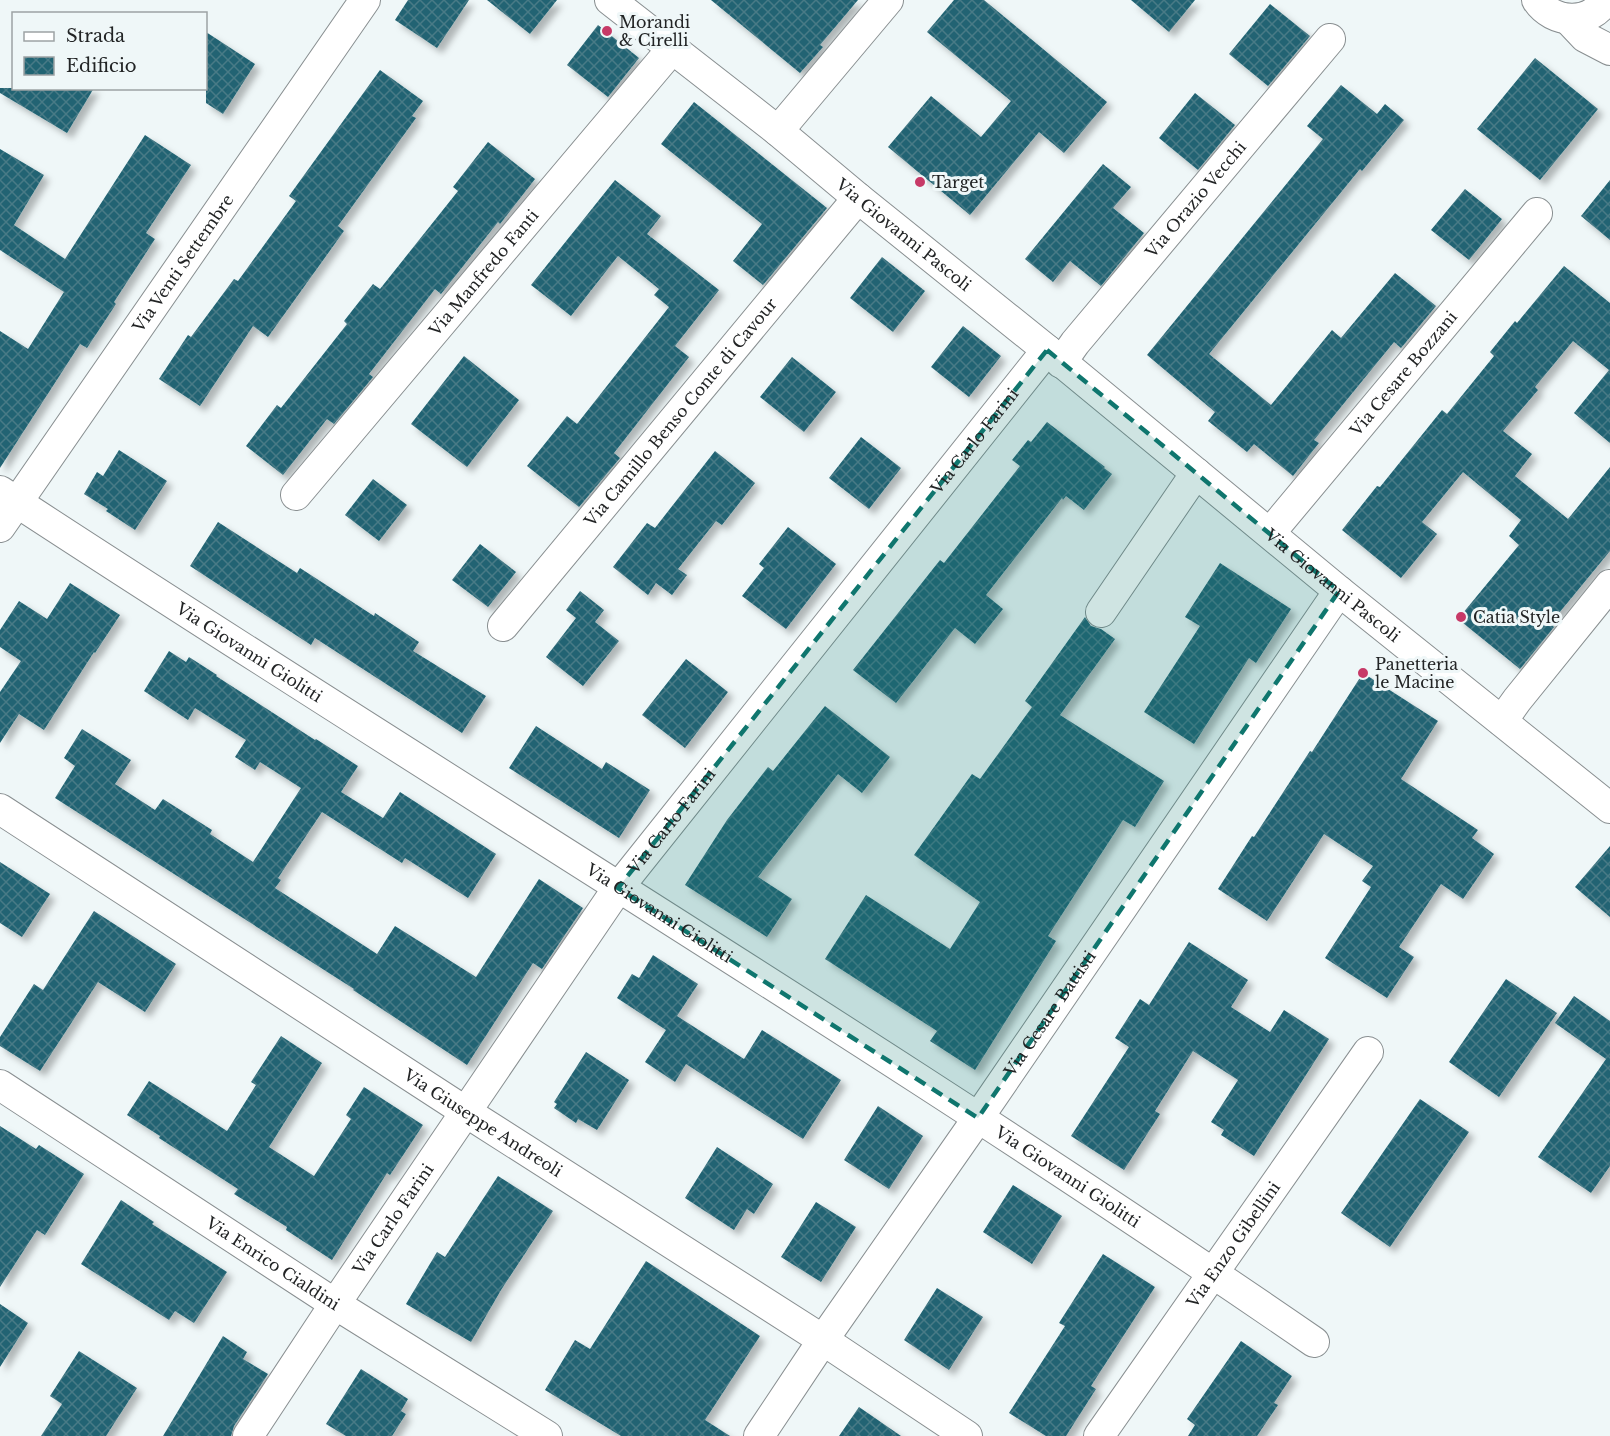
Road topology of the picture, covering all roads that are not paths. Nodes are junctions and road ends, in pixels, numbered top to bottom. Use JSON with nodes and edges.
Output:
{"nodes":[{"id":1,"x":365,"y":0,"type":"edge"},
{"id":2,"x":610,"y":0,"type":"edge"},
{"id":3,"x":888,"y":0,"type":"edge"},
{"id":4,"x":1537,"y":0,"type":"edge"},
{"id":5,"x":1606,"y":11,"type":"edge"},
{"id":6,"x":1568,"y":19,"type":"junction"},
{"id":7,"x":1330,"y":39,"type":"dead end"},
{"id":8,"x":672,"y":49,"type":"junction"},
{"id":9,"x":1610,"y":50,"type":"edge"},
{"id":10,"x":778,"y":131,"type":"junction"},
{"id":11,"x":858,"y":198,"type":"junction"},
{"id":12,"x":1537,"y":213,"type":"dead end"},
{"id":13,"x":1054,"y":356,"type":"junction"},
{"id":14,"x":1196,"y":473,"type":"junction"},
{"id":15,"x":296,"y":495,"type":"dead end"},
{"id":16,"x":9,"y":496,"type":"edge"},
{"id":17,"x":0,"y":527,"type":"edge"},
{"id":18,"x":1270,"y":533,"type":"junction"},
{"id":19,"x":1610,"y":585,"type":"edge"},
{"id":20,"x":1340,"y":591,"type":"junction"},
{"id":21,"x":1101,"y":612,"type":"dead end"},
{"id":22,"x":503,"y":626,"type":"dead end"},
{"id":23,"x":1502,"y":721,"type":"junction"},
{"id":24,"x":1610,"y":808,"type":"edge"},
{"id":25,"x":0,"y":809,"type":"edge"},
{"id":26,"x":618,"y":888,"type":"junction"},
{"id":27,"x":1368,"y":1053,"type":"dead end"},
{"id":28,"x":0,"y":1085,"type":"edge"},
{"id":29,"x":466,"y":1112,"type":"junction"},
{"id":30,"x":978,"y":1118,"type":"junction"},
{"id":31,"x":1214,"y":1274,"type":"junction"},
{"id":32,"x":335,"y":1304,"type":"junction"},
{"id":33,"x":823,"y":1340,"type":"junction"},
{"id":34,"x":1314,"y":1342,"type":"dead end"},
{"id":35,"x":248,"y":1436,"type":"edge"},
{"id":36,"x":547,"y":1436,"type":"edge"},
{"id":37,"x":759,"y":1436,"type":"edge"},
{"id":38,"x":967,"y":1436,"type":"edge"},
{"id":39,"x":1099,"y":1436,"type":"edge"}],
"edges":[{"from":1,"to":16,"type":"street","name":"Via Venti Settembre"},
{"from":2,"to":8,"type":"street","name":"Via Giovanni Pascoli"},
{"from":3,"to":10,"type":"street"},
{"from":4,"to":6,"type":"street"},
{"from":5,"to":6,"type":"street"},
{"from":6,"to":9,"type":"street"},
{"from":7,"to":13,"type":"street","name":"Via Orazio Vecchi"},
{"from":8,"to":10,"type":"street","name":"Via Giovanni Pascoli"},
{"from":8,"to":15,"type":"street","name":"Via Manfredo Fanti"},
{"from":10,"to":11,"type":"street","name":"Via Giovanni Pascoli"},
{"from":11,"to":13,"type":"street","name":"Via Giovanni Pascoli"},
{"from":11,"to":22,"type":"street","name":"Via Camillo Benso Conte di Cavour"},
{"from":12,"to":18,"type":"street","name":"Via Cesare Bozzani"},
{"from":13,"to":14,"type":"street","name":"Via Giovanni Pascoli"},
{"from":13,"to":26,"type":"street","name":"Via Carlo Farini"},
{"from":14,"to":18,"type":"street","name":"Via Giovanni Pascoli"},
{"from":14,"to":21,"type":"street"},
{"from":16,"to":17,"type":"street","name":"Via Venti Settembre"},
{"from":16,"to":26,"type":"street","name":"Via Giovanni Giolitti"},
{"from":18,"to":20,"type":"street","name":"Via Giovanni Pascoli"},
{"from":19,"to":23,"type":"street"},
{"from":20,"to":23,"type":"street","name":"Via Giovanni Pascoli"},
{"from":20,"to":30,"type":"street","name":"Via Cesare Battisti"},
{"from":23,"to":24,"type":"street","name":"Via Giovanni Pascoli"},
{"from":25,"to":29,"type":"street","name":"Via Giuseppe Andreoli"},
{"from":26,"to":29,"type":"street","name":"Via Carlo Farini"},
{"from":26,"to":30,"type":"street","name":"Via Giovanni Giolitti"},
{"from":27,"to":31,"type":"street","name":"Via Enzo Gibellini"},
{"from":28,"to":32,"type":"street","name":"Via Enrico Cialdini"},
{"from":29,"to":32,"type":"street","name":"Via Carlo Farini"},
{"from":29,"to":33,"type":"street","name":"Via Giuseppe Andreoli"},
{"from":30,"to":31,"type":"street","name":"Via Giovanni Giolitti"},
{"from":30,"to":33,"type":"street","name":"Via Cesare Battisti"},
{"from":31,"to":34,"type":"street","name":"Via Giovanni Giolitti"},
{"from":31,"to":39,"type":"street","name":"Via Enzo Gibellini"},
{"from":32,"to":35,"type":"street","name":"Via Carlo Farini"},
{"from":32,"to":36,"type":"street","name":"Via Enrico Cialdini"},
{"from":33,"to":37,"type":"street","name":"Via Cesare Battisti"},
{"from":33,"to":38,"type":"street","name":"Via Giuseppe Andreoli"}]}
